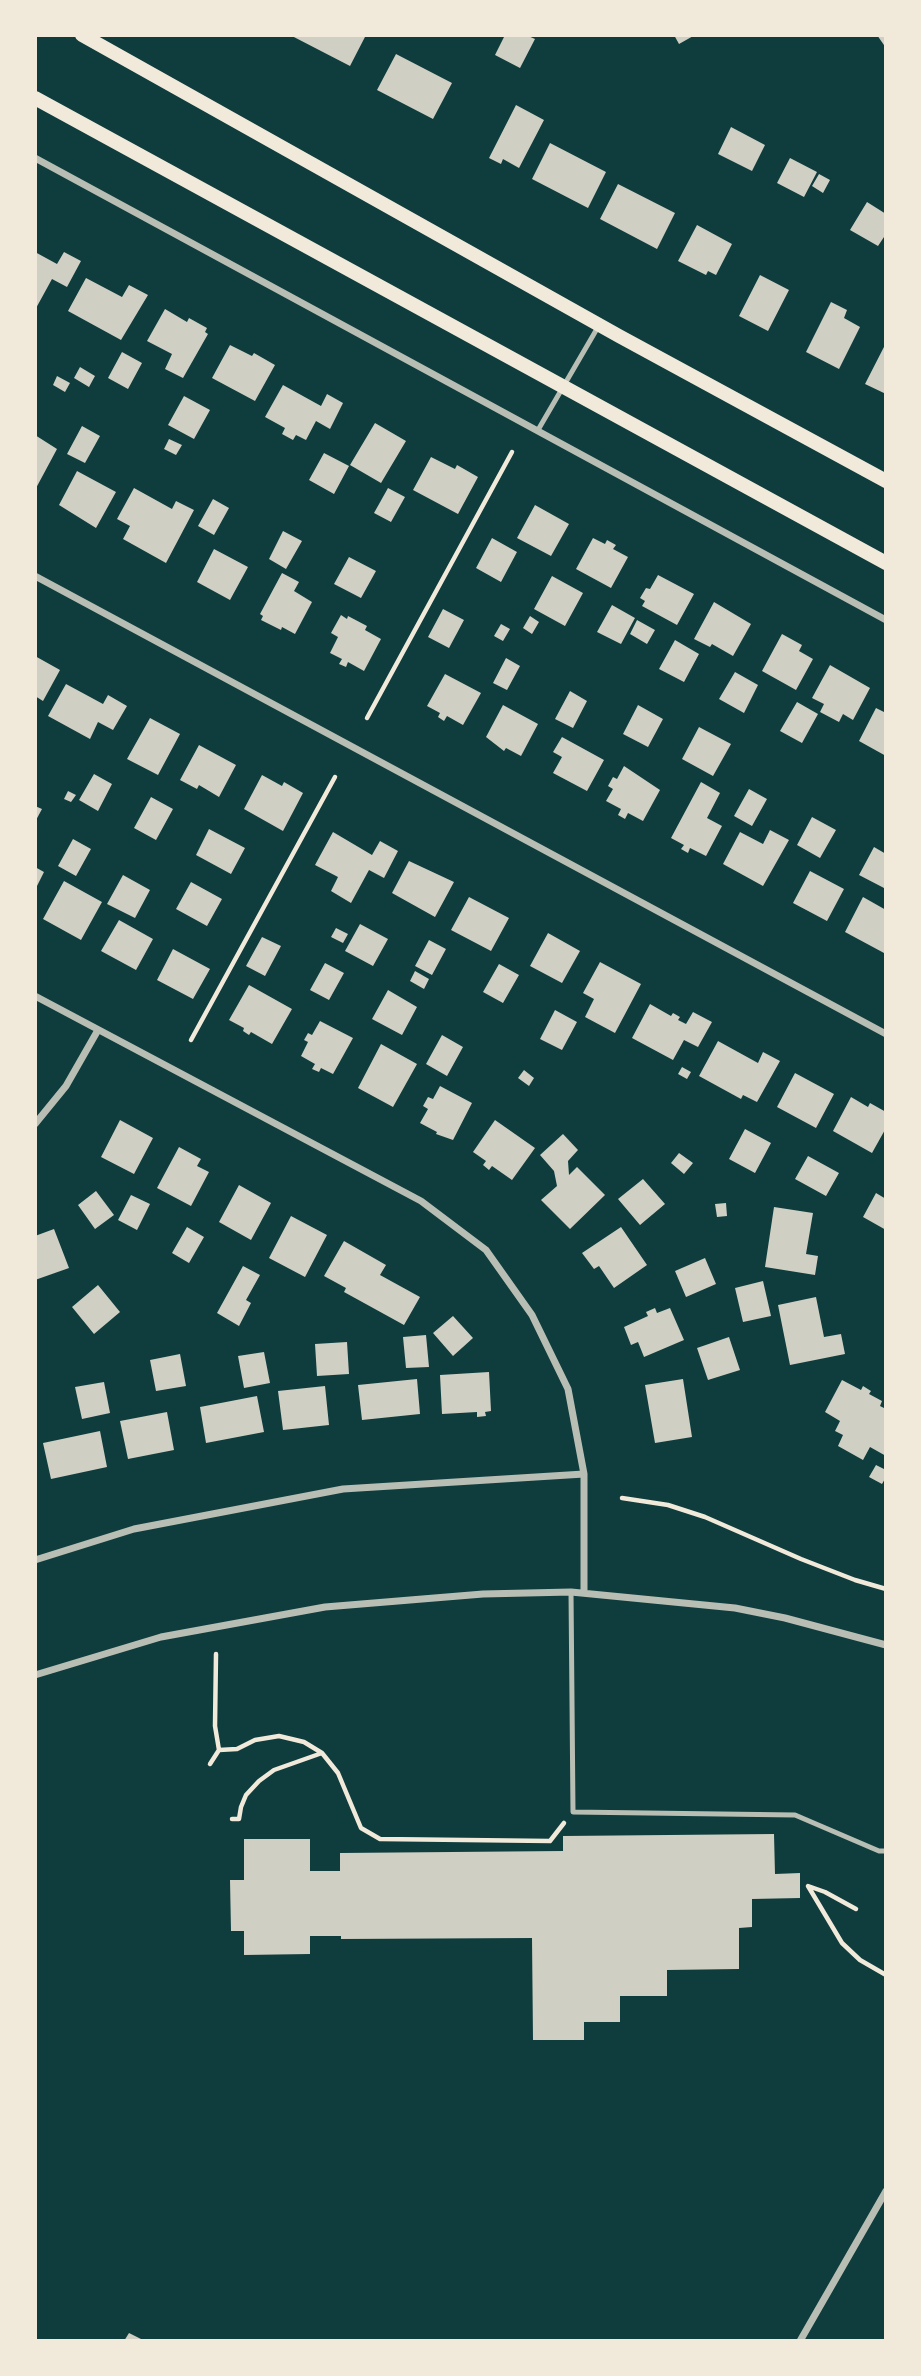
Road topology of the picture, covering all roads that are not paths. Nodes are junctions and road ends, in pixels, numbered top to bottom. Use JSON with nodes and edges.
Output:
{"nodes":[{"id":1,"x":82,"y":35,"type":"edge"},
{"id":2,"x":35,"y":98,"type":"edge"},
{"id":3,"x":35,"y":158,"type":"edge"},
{"id":4,"x":599,"y":325,"type":"junction"},
{"id":5,"x":564,"y":387,"type":"junction"},
{"id":6,"x":538,"y":430,"type":"junction"},
{"id":7,"x":886,"y":481,"type":"edge"},
{"id":8,"x":886,"y":562,"type":"edge"},
{"id":9,"x":35,"y":576,"type":"edge"},
{"id":10,"x":886,"y":620,"type":"edge"},
{"id":11,"x":35,"y":996,"type":"edge"},
{"id":12,"x":98,"y":1030,"type":"junction"},
{"id":13,"x":886,"y":1034,"type":"edge"},
{"id":14,"x":35,"y":1124,"type":"edge"},
{"id":15,"x":584,"y":1474,"type":"junction"},
{"id":16,"x":35,"y":1560,"type":"edge"},
{"id":17,"x":571,"y":1592,"type":"junction"},
{"id":18,"x":584,"y":1593,"type":"junction"},
{"id":19,"x":886,"y":1645,"type":"edge"},
{"id":20,"x":35,"y":1675,"type":"edge"},
{"id":21,"x":886,"y":1851,"type":"edge"},
{"id":22,"x":886,"y":2191,"type":"edge"},
{"id":23,"x":800,"y":2341,"type":"edge"}],
"edges":[{"from":1,"to":4,"type":"main road"},
{"from":2,"to":5,"type":"main road"},
{"from":3,"to":6,"type":"street"},
{"from":4,"to":5,"type":"lane"},
{"from":4,"to":7,"type":"main road"},
{"from":5,"to":6,"type":"lane"},
{"from":5,"to":8,"type":"main road"},
{"from":6,"to":10,"type":"street"},
{"from":9,"to":13,"type":"street"},
{"from":11,"to":12,"type":"street"},
{"from":12,"to":14,"type":"street"},
{"from":12,"to":15,"type":"street"},
{"from":15,"to":16,"type":"street"},
{"from":15,"to":18,"type":"street"},
{"from":17,"to":18,"type":"street"},
{"from":17,"to":20,"type":"street"},
{"from":17,"to":21,"type":"lane"},
{"from":18,"to":19,"type":"street"},
{"from":22,"to":23,"type":"street"}]}
